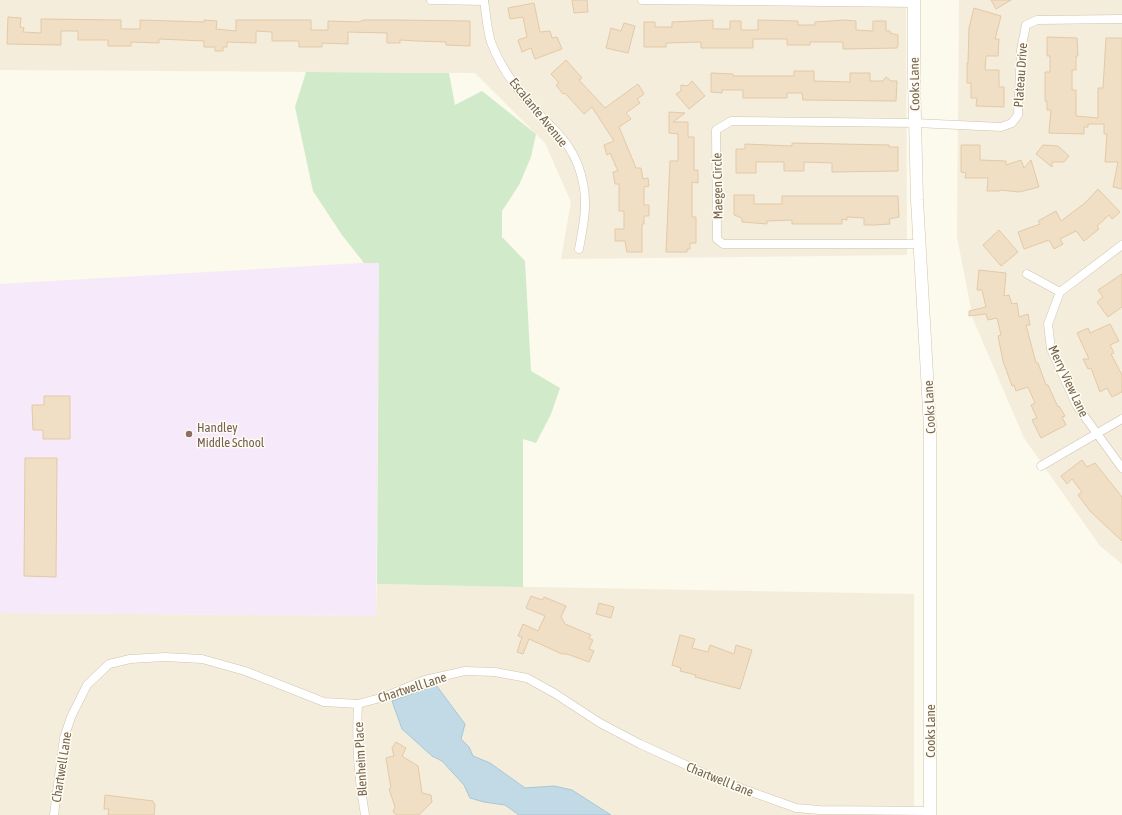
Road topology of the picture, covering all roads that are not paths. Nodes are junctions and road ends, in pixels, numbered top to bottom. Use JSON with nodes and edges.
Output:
{"nodes":[{"id":1,"x":431,"y":0,"type":"edge"},
{"id":2,"x":484,"y":0,"type":"edge"},
{"id":3,"x":642,"y":0,"type":"edge"},
{"id":4,"x":914,"y":2,"type":"edge"},
{"id":5,"x":1122,"y":19,"type":"edge"},
{"id":6,"x":915,"y":122,"type":"junction"},
{"id":7,"x":920,"y":244,"type":"junction"},
{"id":8,"x":1122,"y":245,"type":"edge"},
{"id":9,"x":580,"y":249,"type":"dead end"},
{"id":10,"x":1027,"y":274,"type":"dead end"},
{"id":11,"x":1060,"y":292,"type":"junction"},
{"id":12,"x":1122,"y":419,"type":"edge"},
{"id":13,"x":1096,"y":435,"type":"junction"},
{"id":14,"x":1041,"y":466,"type":"dead end"},
{"id":15,"x":1122,"y":468,"type":"edge"},
{"id":16,"x":358,"y":704,"type":"junction"},
{"id":17,"x":930,"y":813,"type":"edge"},
{"id":18,"x":54,"y":815,"type":"edge"},
{"id":19,"x":365,"y":815,"type":"edge"}],
"edges":[{"from":1,"to":2,"type":"street"},
{"from":2,"to":9,"type":"street","name":"Escalante Avenue"},
{"from":3,"to":4,"type":"street"},
{"from":4,"to":6,"type":"main road","name":"Cooks Lane"},
{"from":5,"to":6,"type":"street","name":"Plateau Drive"},
{"from":6,"to":7,"type":"main road","name":"Cooks Lane"},
{"from":6,"to":7,"type":"street","name":"Maegen Circle"},
{"from":7,"to":17,"type":"main road","name":"Cooks Lane"},
{"from":8,"to":11,"type":"street"},
{"from":10,"to":11,"type":"street"},
{"from":11,"to":13,"type":"street","name":"Merry View Lane"},
{"from":12,"to":13,"type":"street"},
{"from":13,"to":14,"type":"street"},
{"from":13,"to":15,"type":"street","name":"Merry View Lane"},
{"from":16,"to":17,"type":"street","name":"Chartwell Lane"},
{"from":16,"to":18,"type":"street","name":"Chartwell Lane"},
{"from":16,"to":19,"type":"street","name":"Blenheim Place"}]}
